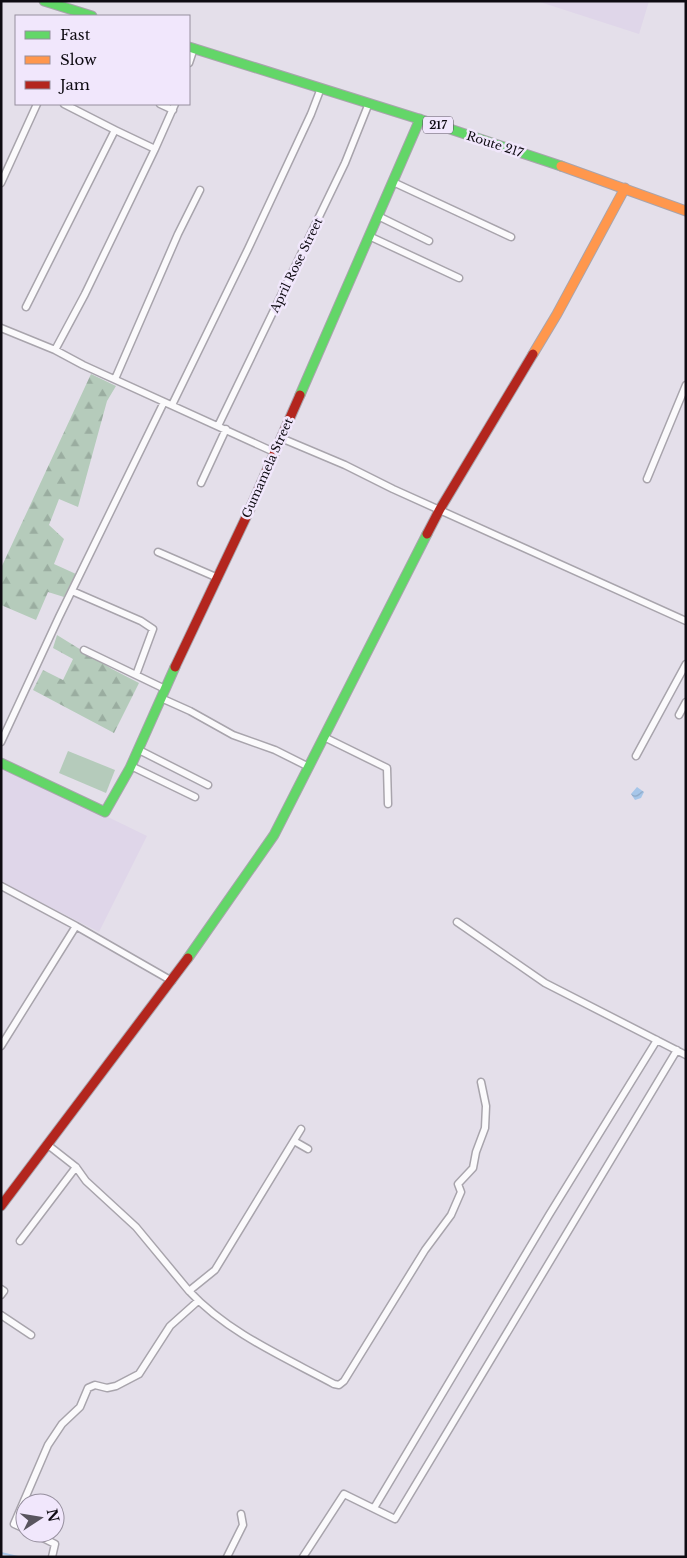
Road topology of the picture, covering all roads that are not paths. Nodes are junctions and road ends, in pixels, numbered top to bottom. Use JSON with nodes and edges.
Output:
{"nodes":[{"id":1,"x":44,"y":1,"type":"edge"},
{"id":2,"x":76,"y":14,"type":"edge"},
{"id":3,"x":191,"y":48,"type":"edge"},
{"id":4,"x":321,"y":88,"type":"junction"},
{"id":5,"x":369,"y":103,"type":"junction"},
{"id":6,"x":37,"y":105,"type":"edge"},
{"id":7,"x":66,"y":105,"type":"edge"},
{"id":8,"x":174,"y":107,"type":"edge"},
{"id":9,"x":420,"y":119,"type":"junction"},
{"id":10,"x":115,"y":130,"type":"junction"},
{"id":11,"x":155,"y":149,"type":"junction"},
{"id":12,"x":393,"y":182,"type":"junction"},
{"id":13,"x":1,"y":183,"type":"edge"},
{"id":14,"x":625,"y":188,"type":"junction"},
{"id":15,"x":200,"y":190,"type":"dead end"},
{"id":16,"x":686,"y":211,"type":"edge"},
{"id":17,"x":378,"y":216,"type":"junction"},
{"id":18,"x":369,"y":236,"type":"junction"},
{"id":19,"x":511,"y":237,"type":"dead end"},
{"id":20,"x":429,"y":241,"type":"dead end"},
{"id":21,"x":459,"y":278,"type":"dead end"},
{"id":22,"x":26,"y":307,"type":"dead end"},
{"id":23,"x":1,"y":328,"type":"edge"},
{"id":24,"x":54,"y":350,"type":"junction"},
{"id":25,"x":115,"y":379,"type":"junction"},
{"id":26,"x":686,"y":385,"type":"edge"},
{"id":27,"x":164,"y":402,"type":"junction"},
{"id":28,"x":172,"y":405,"type":"junction"},
{"id":29,"x":218,"y":426,"type":"junction"},
{"id":30,"x":226,"y":430,"type":"junction"},
{"id":31,"x":281,"y":438,"type":"junction"},
{"id":32,"x":274,"y":452,"type":"junction"},
{"id":33,"x":647,"y":478,"type":"dead end"},
{"id":34,"x":201,"y":483,"type":"dead end"},
{"id":35,"x":440,"y":509,"type":"junction"},
{"id":36,"x":158,"y":552,"type":"dead end"},
{"id":37,"x":218,"y":578,"type":"junction"},
{"id":38,"x":72,"y":591,"type":"junction"},
{"id":39,"x":686,"y":621,"type":"edge"},
{"id":40,"x":84,"y":650,"type":"dead end"},
{"id":41,"x":686,"y":664,"type":"edge"},
{"id":42,"x":136,"y":675,"type":"junction"},
{"id":43,"x":165,"y":689,"type":"junction"},
{"id":44,"x":161,"y":698,"type":"junction"},
{"id":45,"x":686,"y":702,"type":"edge"},
{"id":46,"x":679,"y":715,"type":"dead end"},
{"id":47,"x":324,"y":737,"type":"junction"},
{"id":48,"x":1,"y":742,"type":"edge"},
{"id":49,"x":139,"y":750,"type":"junction"},
{"id":50,"x":636,"y":756,"type":"dead end"},
{"id":51,"x":1,"y":763,"type":"edge"},
{"id":52,"x":131,"y":766,"type":"junction"},
{"id":53,"x":310,"y":767,"type":"junction"},
{"id":54,"x":208,"y":785,"type":"dead end"},
{"id":55,"x":195,"y":797,"type":"dead end"},
{"id":56,"x":388,"y":804,"type":"dead end"},
{"id":57,"x":1,"y":886,"type":"edge"},
{"id":58,"x":457,"y":922,"type":"dead end"},
{"id":59,"x":76,"y":926,"type":"junction"},
{"id":60,"x":172,"y":981,"type":"junction"},
{"id":61,"x":656,"y":1040,"type":"junction"},
{"id":62,"x":1,"y":1046,"type":"edge"},
{"id":63,"x":676,"y":1050,"type":"junction"},
{"id":64,"x":686,"y":1055,"type":"edge"},
{"id":65,"x":481,"y":1082,"type":"dead end"},
{"id":66,"x":301,"y":1129,"type":"dead end"},
{"id":67,"x":294,"y":1141,"type":"junction"},
{"id":68,"x":48,"y":1145,"type":"junction"},
{"id":69,"x":308,"y":1149,"type":"dead end"},
{"id":70,"x":76,"y":1166,"type":"junction"},
{"id":71,"x":1,"y":1206,"type":"edge"},
{"id":72,"x":20,"y":1241,"type":"dead end"},
{"id":73,"x":1,"y":1288,"type":"edge"},
{"id":74,"x":189,"y":1291,"type":"junction"},
{"id":75,"x":1,"y":1295,"type":"edge"},
{"id":76,"x":198,"y":1301,"type":"junction"},
{"id":77,"x":1,"y":1315,"type":"edge"},
{"id":78,"x":31,"y":1335,"type":"dead end"},
{"id":79,"x":27,"y":1493,"type":"edge"},
{"id":80,"x":374,"y":1508,"type":"junction"},
{"id":81,"x":240,"y":1514,"type":"dead end"},
{"id":82,"x":53,"y":1543,"type":"edge"},
{"id":83,"x":52,"y":1557,"type":"edge"},
{"id":84,"x":227,"y":1557,"type":"edge"},
{"id":85,"x":303,"y":1557,"type":"edge"}],
"edges":[{"from":1,"to":2,"type":"street"},
{"from":3,"to":4,"type":"street","name":"Route 217","number":"217"},
{"from":4,"to":5,"type":"street","name":"Route 217","number":"217"},
{"from":4,"to":28,"type":"street"},
{"from":5,"to":9,"type":"street","name":"Route 217","number":"217"},
{"from":5,"to":29,"type":"street","name":"April Rose Street"},
{"from":6,"to":13,"type":"street"},
{"from":7,"to":10,"type":"street"},
{"from":8,"to":11,"type":"street"},
{"from":9,"to":12,"type":"street","name":"Gumamela Street"},
{"from":9,"to":14,"type":"street","name":"Route 217","number":"217"},
{"from":10,"to":11,"type":"street"},
{"from":10,"to":22,"type":"street"},
{"from":11,"to":24,"type":"street"},
{"from":12,"to":17,"type":"street","name":"Gumamela Street"},
{"from":12,"to":19,"type":"street"},
{"from":14,"to":16,"type":"street","name":"Route 217","number":"217"},
{"from":14,"to":35,"type":"street"},
{"from":15,"to":25,"type":"street"},
{"from":17,"to":18,"type":"street","name":"Gumamela Street"},
{"from":17,"to":20,"type":"street"},
{"from":18,"to":21,"type":"street"},
{"from":18,"to":31,"type":"street","name":"Gumamela Street"},
{"from":23,"to":24,"type":"street"},
{"from":24,"to":25,"type":"street"},
{"from":25,"to":27,"type":"street"},
{"from":26,"to":33,"type":"street"},
{"from":27,"to":28,"type":"street"},
{"from":27,"to":38,"type":"street"},
{"from":28,"to":29,"type":"street"},
{"from":29,"to":30,"type":"street"},
{"from":30,"to":32,"type":"street"},
{"from":30,"to":34,"type":"street"},
{"from":31,"to":32,"type":"street","name":"Gumamela Street"},
{"from":31,"to":35,"type":"street"},
{"from":32,"to":37,"type":"street","name":"Gumamela Street"},
{"from":35,"to":39,"type":"street"},
{"from":35,"to":47,"type":"street"},
{"from":36,"to":37,"type":"street"},
{"from":37,"to":43,"type":"street","name":"Gumamela Street"},
{"from":38,"to":42,"type":"street"},
{"from":38,"to":48,"type":"street"},
{"from":40,"to":42,"type":"street"},
{"from":41,"to":50,"type":"street"},
{"from":42,"to":43,"type":"street"},
{"from":43,"to":44,"type":"street","name":"Gumamela Street"},
{"from":44,"to":49,"type":"street","name":"Gumamela Street"},
{"from":44,"to":53,"type":"street"},
{"from":45,"to":46,"type":"street"},
{"from":47,"to":53,"type":"street"},
{"from":47,"to":56,"type":"street"},
{"from":49,"to":52,"type":"street","name":"Gumamela Street"},
{"from":49,"to":54,"type":"street"},
{"from":51,"to":52,"type":"street","name":"Gumamela Street"},
{"from":52,"to":55,"type":"street"},
{"from":53,"to":60,"type":"street"},
{"from":57,"to":59,"type":"street"},
{"from":58,"to":61,"type":"street"},
{"from":59,"to":60,"type":"street"},
{"from":59,"to":62,"type":"street"},
{"from":60,"to":68,"type":"street"},
{"from":61,"to":63,"type":"street"},
{"from":61,"to":80,"type":"street"},
{"from":63,"to":64,"type":"street"},
{"from":63,"to":80,"type":"street"},
{"from":65,"to":76,"type":"street"},
{"from":66,"to":67,"type":"street"},
{"from":67,"to":69,"type":"street"},
{"from":67,"to":74,"type":"street"},
{"from":68,"to":70,"type":"street"},
{"from":68,"to":71,"type":"street"},
{"from":70,"to":72,"type":"street"},
{"from":70,"to":74,"type":"street"},
{"from":73,"to":75,"type":"street"},
{"from":74,"to":76,"type":"street"},
{"from":76,"to":79,"type":"street"},
{"from":77,"to":78,"type":"street"},
{"from":80,"to":85,"type":"street"},
{"from":81,"to":84,"type":"street"},
{"from":82,"to":83,"type":"street"}]}
